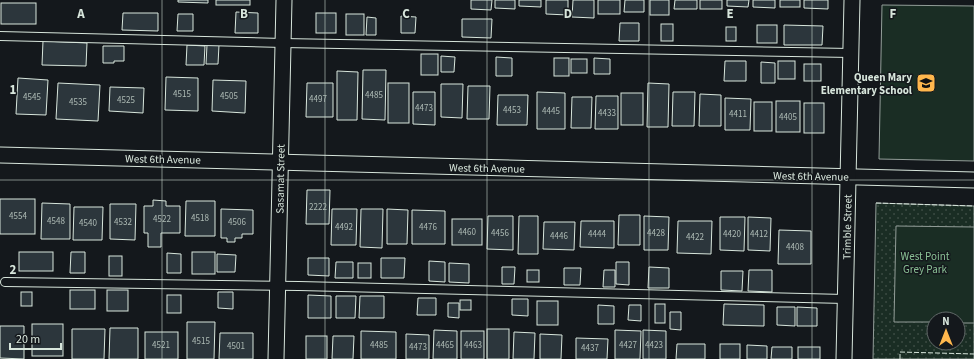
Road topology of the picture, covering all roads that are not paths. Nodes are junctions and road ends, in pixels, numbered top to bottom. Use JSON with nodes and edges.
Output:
{"nodes":[{"id":1,"x":284,"y":0,"type":"edge"},
{"id":2,"x":852,"y":0,"type":"edge"},
{"id":3,"x":0,"y":36,"type":"edge"},
{"id":4,"x":283,"y":42,"type":"junction"},
{"id":5,"x":851,"y":53,"type":"junction"},
{"id":6,"x":0,"y":155,"type":"edge"},
{"id":7,"x":281,"y":162,"type":"junction"},
{"id":8,"x":848,"y":177,"type":"junction"},
{"id":9,"x":974,"y":180,"type":"edge"},
{"id":10,"x":5,"y":282,"type":"dead end"},
{"id":11,"x":278,"y":285,"type":"junction"},
{"id":12,"x":845,"y":299,"type":"junction"},
{"id":13,"x":276,"y":359,"type":"edge"},
{"id":14,"x":844,"y":359,"type":"edge"}],
"edges":[{"from":1,"to":4,"type":"street","name":"Sasamat Street"},
{"from":2,"to":5,"type":"street","name":"Trimble Street"},
{"from":3,"to":4,"type":"lane"},
{"from":4,"to":5,"type":"lane"},
{"from":4,"to":7,"type":"street","name":"Sasamat Street"},
{"from":5,"to":8,"type":"street","name":"Trimble Street"},
{"from":6,"to":7,"type":"street","name":"West 6th Avenue"},
{"from":7,"to":8,"type":"street","name":"West 6th Avenue"},
{"from":7,"to":11,"type":"street","name":"Sasamat Street"},
{"from":8,"to":9,"type":"street","name":"West 6th Avenue"},
{"from":8,"to":12,"type":"street","name":"Trimble Street"},
{"from":10,"to":11,"type":"lane"},
{"from":11,"to":12,"type":"lane"},
{"from":11,"to":13,"type":"street","name":"Sasamat Street"},
{"from":12,"to":14,"type":"street","name":"Trimble Street"}]}
